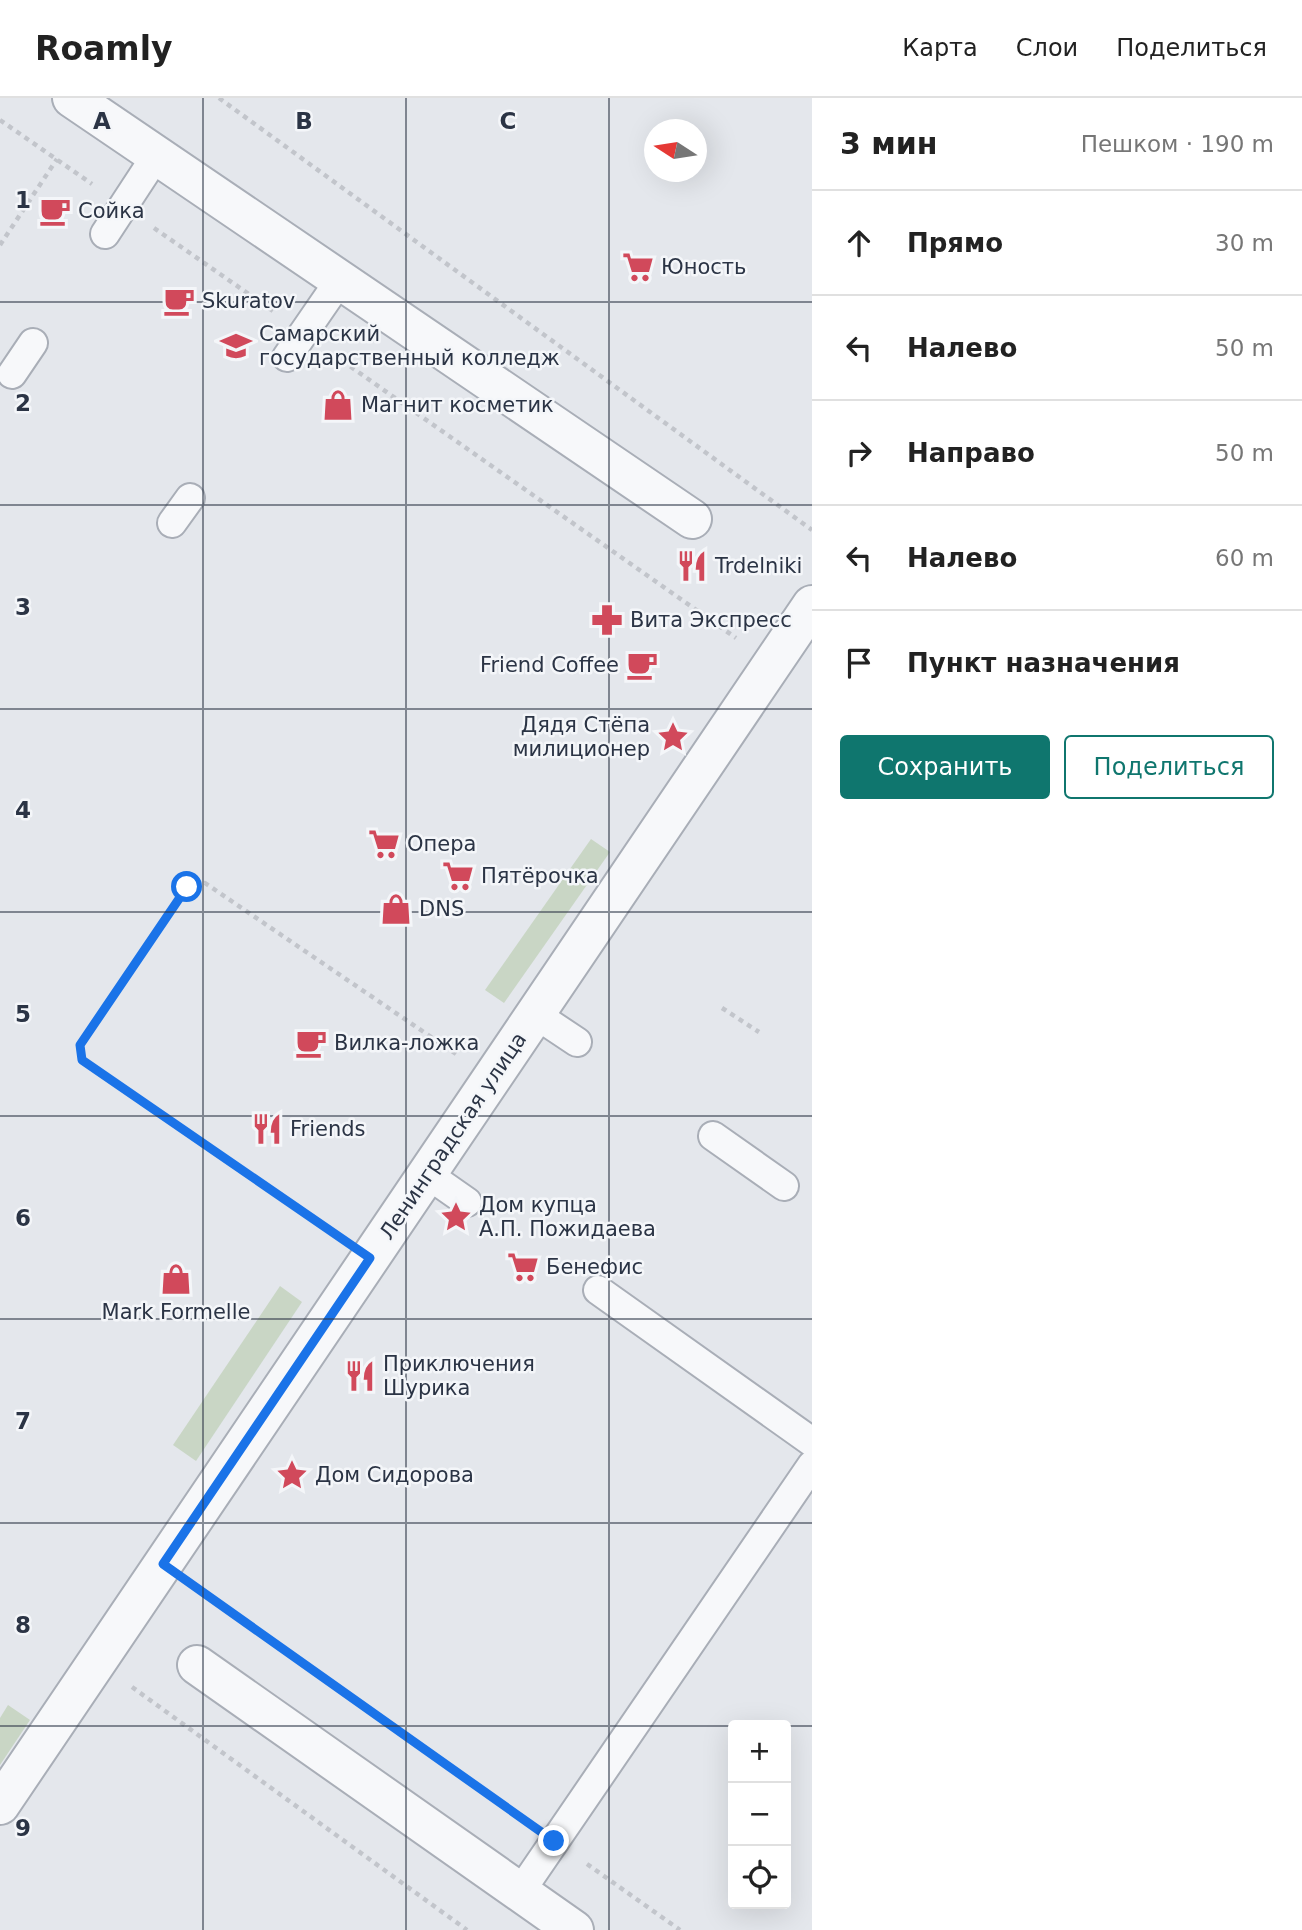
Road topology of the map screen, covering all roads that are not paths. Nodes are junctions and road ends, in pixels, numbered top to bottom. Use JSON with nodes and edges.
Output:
{"nodes":[{"id":1,"x":72,"y":98,"type":"edge"},
{"id":2,"x":156,"y":156,"type":"junction"},
{"id":3,"x":105,"y":234,"type":"dead end"},
{"id":4,"x":340,"y":280,"type":"junction"},
{"id":5,"x":33,"y":343,"type":"dead end"},
{"id":6,"x":287,"y":357,"type":"dead end"},
{"id":7,"x":12,"y":374,"type":"dead end"},
{"id":8,"x":190,"y":498,"type":"dead end"},
{"id":9,"x":692,"y":519,"type":"dead end"},
{"id":10,"x":172,"y":523,"type":"dead end"},
{"id":11,"x":812,"y":605,"type":"edge"},
{"id":12,"x":535,"y":1014,"type":"junction"},
{"id":13,"x":577,"y":1042,"type":"dead end"},
{"id":14,"x":713,"y":1136,"type":"dead end"},
{"id":15,"x":427,"y":1174,"type":"junction"},
{"id":16,"x":784,"y":1186,"type":"dead end"},
{"id":17,"x":467,"y":1202,"type":"dead end"},
{"id":18,"x":598,"y":1290,"type":"dead end"},
{"id":19,"x":812,"y":1442,"type":"edge"},
{"id":20,"x":812,"y":1465,"type":"edge"},
{"id":21,"x":197,"y":1665,"type":"dead end"},
{"id":22,"x":0,"y":1805,"type":"edge"},
{"id":23,"x":520,"y":1892,"type":"junction"},
{"id":24,"x":574,"y":1930,"type":"edge"}],
"edges":[{"from":1,"to":2,"type":"street"},
{"from":2,"to":3,"type":"lane"},
{"from":2,"to":4,"type":"street"},
{"from":4,"to":6,"type":"lane"},
{"from":4,"to":9,"type":"street"},
{"from":5,"to":7,"type":"lane"},
{"from":8,"to":10,"type":"lane"},
{"from":11,"to":12,"type":"street","name":"Ленинградская улица"},
{"from":12,"to":13,"type":"lane"},
{"from":12,"to":15,"type":"street","name":"Ленинградская улица"},
{"from":14,"to":16,"type":"lane"},
{"from":15,"to":17,"type":"lane"},
{"from":15,"to":22,"type":"street","name":"Ленинградская улица"},
{"from":18,"to":19,"type":"lane"},
{"from":20,"to":23,"type":"lane"},
{"from":21,"to":23,"type":"street"},
{"from":23,"to":24,"type":"street"}]}
